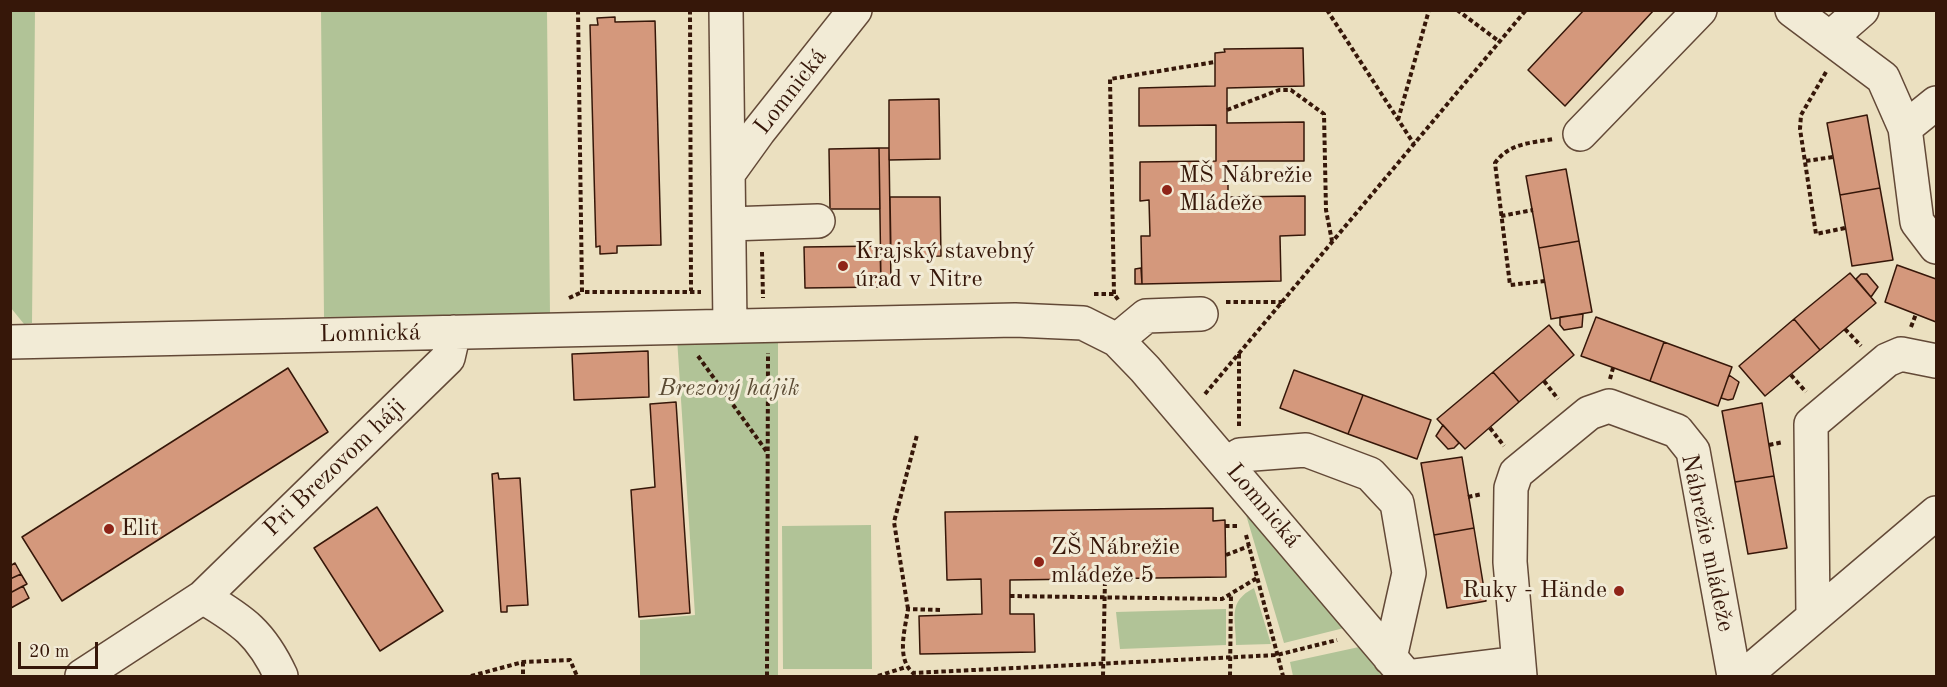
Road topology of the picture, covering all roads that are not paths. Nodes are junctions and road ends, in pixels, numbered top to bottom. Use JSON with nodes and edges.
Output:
{"nodes":[{"id":1,"x":726,"y":10,"type":"edge"},
{"id":2,"x":855,"y":10,"type":"edge"},
{"id":3,"x":1700,"y":10,"type":"edge"},
{"id":4,"x":1792,"y":10,"type":"edge"},
{"id":5,"x":1862,"y":10,"type":"edge"},
{"id":6,"x":1837,"y":42,"type":"junction"},
{"id":7,"x":1936,"y":103,"type":"edge"},
{"id":8,"x":1905,"y":129,"type":"junction"},
{"id":9,"x":1580,"y":134,"type":"road end"},
{"id":10,"x":728,"y":174,"type":"junction"},
{"id":11,"x":818,"y":221,"type":"dead end"},
{"id":12,"x":729,"y":224,"type":"junction"},
{"id":13,"x":1936,"y":247,"type":"edge"},
{"id":14,"x":1201,"y":314,"type":"road end"},
{"id":15,"x":730,"y":326,"type":"junction"},
{"id":16,"x":454,"y":332,"type":"junction"},
{"id":17,"x":1117,"y":340,"type":"junction"},
{"id":18,"x":10,"y":342,"type":"edge"},
{"id":19,"x":1936,"y":361,"type":"edge"},
{"id":20,"x":1233,"y":460,"type":"junction"},
{"id":21,"x":1936,"y":513,"type":"edge"},
{"id":22,"x":204,"y":597,"type":"junction"},
{"id":23,"x":1813,"y":615,"type":"junction"},
{"id":24,"x":1403,"y":670,"type":"edge"},
{"id":25,"x":1519,"y":670,"type":"edge"},
{"id":26,"x":82,"y":676,"type":"edge"},
{"id":27,"x":281,"y":676,"type":"edge"},
{"id":28,"x":1734,"y":676,"type":"edge"},
{"id":29,"x":1744,"y":676,"type":"edge"}],
"edges":[{"from":1,"to":10,"type":"street","name":"Lomnická"},
{"from":2,"to":10,"type":"street","name":"Lomnická"},
{"from":3,"to":9,"type":"street"},
{"from":4,"to":6,"type":"street"},
{"from":5,"to":6,"type":"street"},
{"from":6,"to":8,"type":"street"},
{"from":7,"to":8,"type":"street"},
{"from":8,"to":13,"type":"street"},
{"from":10,"to":12,"type":"street","name":"Lomnická"},
{"from":11,"to":12,"type":"street"},
{"from":12,"to":15,"type":"street","name":"Lomnická"},
{"from":14,"to":17,"type":"street"},
{"from":15,"to":16,"type":"street","name":"Lomnická"},
{"from":15,"to":17,"type":"street","name":"Lomnická"},
{"from":16,"to":18,"type":"street","name":"Lomnická"},
{"from":16,"to":22,"type":"street","name":"Pri Brezovom háji"},
{"from":17,"to":20,"type":"street","name":"Lomnická"},
{"from":19,"to":23,"type":"street"},
{"from":20,"to":24,"type":"street","name":"Lomnická"},
{"from":20,"to":24,"type":"street"},
{"from":21,"to":23,"type":"street"},
{"from":22,"to":26,"type":"street","name":"Pri Brezovom háji"},
{"from":22,"to":27,"type":"street"},
{"from":23,"to":29,"type":"street"},
{"from":24,"to":25,"type":"street","name":"Nábrežie mládeže"},
{"from":25,"to":28,"type":"street","name":"Nábrežie mládeže"}]}
